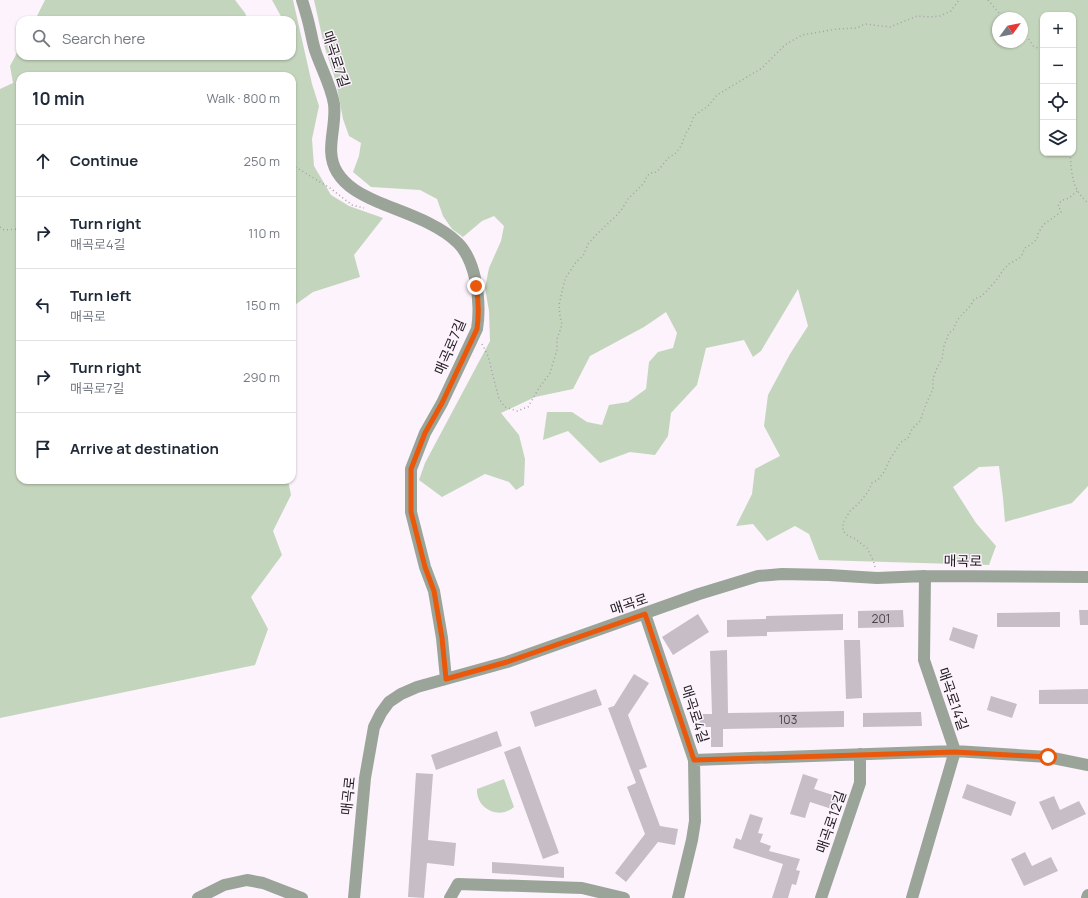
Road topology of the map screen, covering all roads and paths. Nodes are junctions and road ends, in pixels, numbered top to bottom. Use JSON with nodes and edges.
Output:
{"nodes":[{"id":1,"x":302,"y":0,"type":"edge"},
{"id":2,"x":959,"y":0,"type":"edge"},
{"id":3,"x":988,"y":0,"type":"edge"},
{"id":4,"x":998,"y":12,"type":"edge"},
{"id":5,"x":1028,"y":38,"type":"edge"},
{"id":6,"x":1040,"y":48,"type":"edge"},
{"id":7,"x":1070,"y":156,"type":"edge"},
{"id":8,"x":296,"y":167,"type":"edge"},
{"id":9,"x":1077,"y":191,"type":"junction"},
{"id":10,"x":1088,"y":203,"type":"edge"},
{"id":11,"x":366,"y":208,"type":"dead end"},
{"id":12,"x":0,"y":227,"type":"edge"},
{"id":13,"x":16,"y":230,"type":"edge"},
{"id":14,"x":475,"y":331,"type":"junction"},
{"id":15,"x":926,"y":576,"type":"junction"},
{"id":16,"x":1088,"y":577,"type":"edge"},
{"id":17,"x":877,"y":578,"type":"junction"},
{"id":18,"x":645,"y":614,"type":"junction"},
{"id":19,"x":446,"y":679,"type":"junction"},
{"id":20,"x":955,"y":752,"type":"junction"},
{"id":21,"x":860,"y":754,"type":"junction"},
{"id":22,"x":694,"y":760,"type":"junction"},
{"id":23,"x":1088,"y":765,"type":"edge"},
{"id":24,"x":1088,"y":895,"type":"edge"},
{"id":25,"x":198,"y":898,"type":"edge"},
{"id":26,"x":302,"y":898,"type":"edge"},
{"id":27,"x":354,"y":898,"type":"edge"},
{"id":28,"x":450,"y":898,"type":"edge"},
{"id":29,"x":624,"y":898,"type":"edge"},
{"id":30,"x":678,"y":898,"type":"edge"},
{"id":31,"x":821,"y":898,"type":"edge"},
{"id":32,"x":912,"y":898,"type":"edge"},
{"id":33,"x":1087,"y":898,"type":"edge"}],
"edges":[{"from":1,"to":14,"type":"street","name":"매곡로7길"},
{"from":2,"to":14,"type":"path"},
{"from":3,"to":4,"type":"path"},
{"from":5,"to":6,"type":"path"},
{"from":7,"to":9,"type":"path"},
{"from":8,"to":11,"type":"path"},
{"from":9,"to":10,"type":"path"},
{"from":9,"to":17,"type":"path"},
{"from":12,"to":13,"type":"path"},
{"from":14,"to":19,"type":"street","name":"매곡로7길"},
{"from":15,"to":16,"type":"street","name":"매곡로"},
{"from":15,"to":17,"type":"street","name":"매곡로"},
{"from":15,"to":20,"type":"street","name":"매곡로14길"},
{"from":17,"to":18,"type":"street","name":"매곡로"},
{"from":18,"to":19,"type":"street","name":"매곡로"},
{"from":18,"to":22,"type":"street","name":"매곡로4길"},
{"from":19,"to":27,"type":"street","name":"매곡로"},
{"from":20,"to":21,"type":"street"},
{"from":20,"to":23,"type":"street"},
{"from":20,"to":32,"type":"street","name":"매곡로14길"},
{"from":21,"to":22,"type":"street"},
{"from":21,"to":31,"type":"street","name":"매곡로12길"},
{"from":22,"to":30,"type":"street","name":"매곡로4길"},
{"from":24,"to":33,"type":"street"},
{"from":25,"to":26,"type":"street"},
{"from":28,"to":29,"type":"street"}]}
